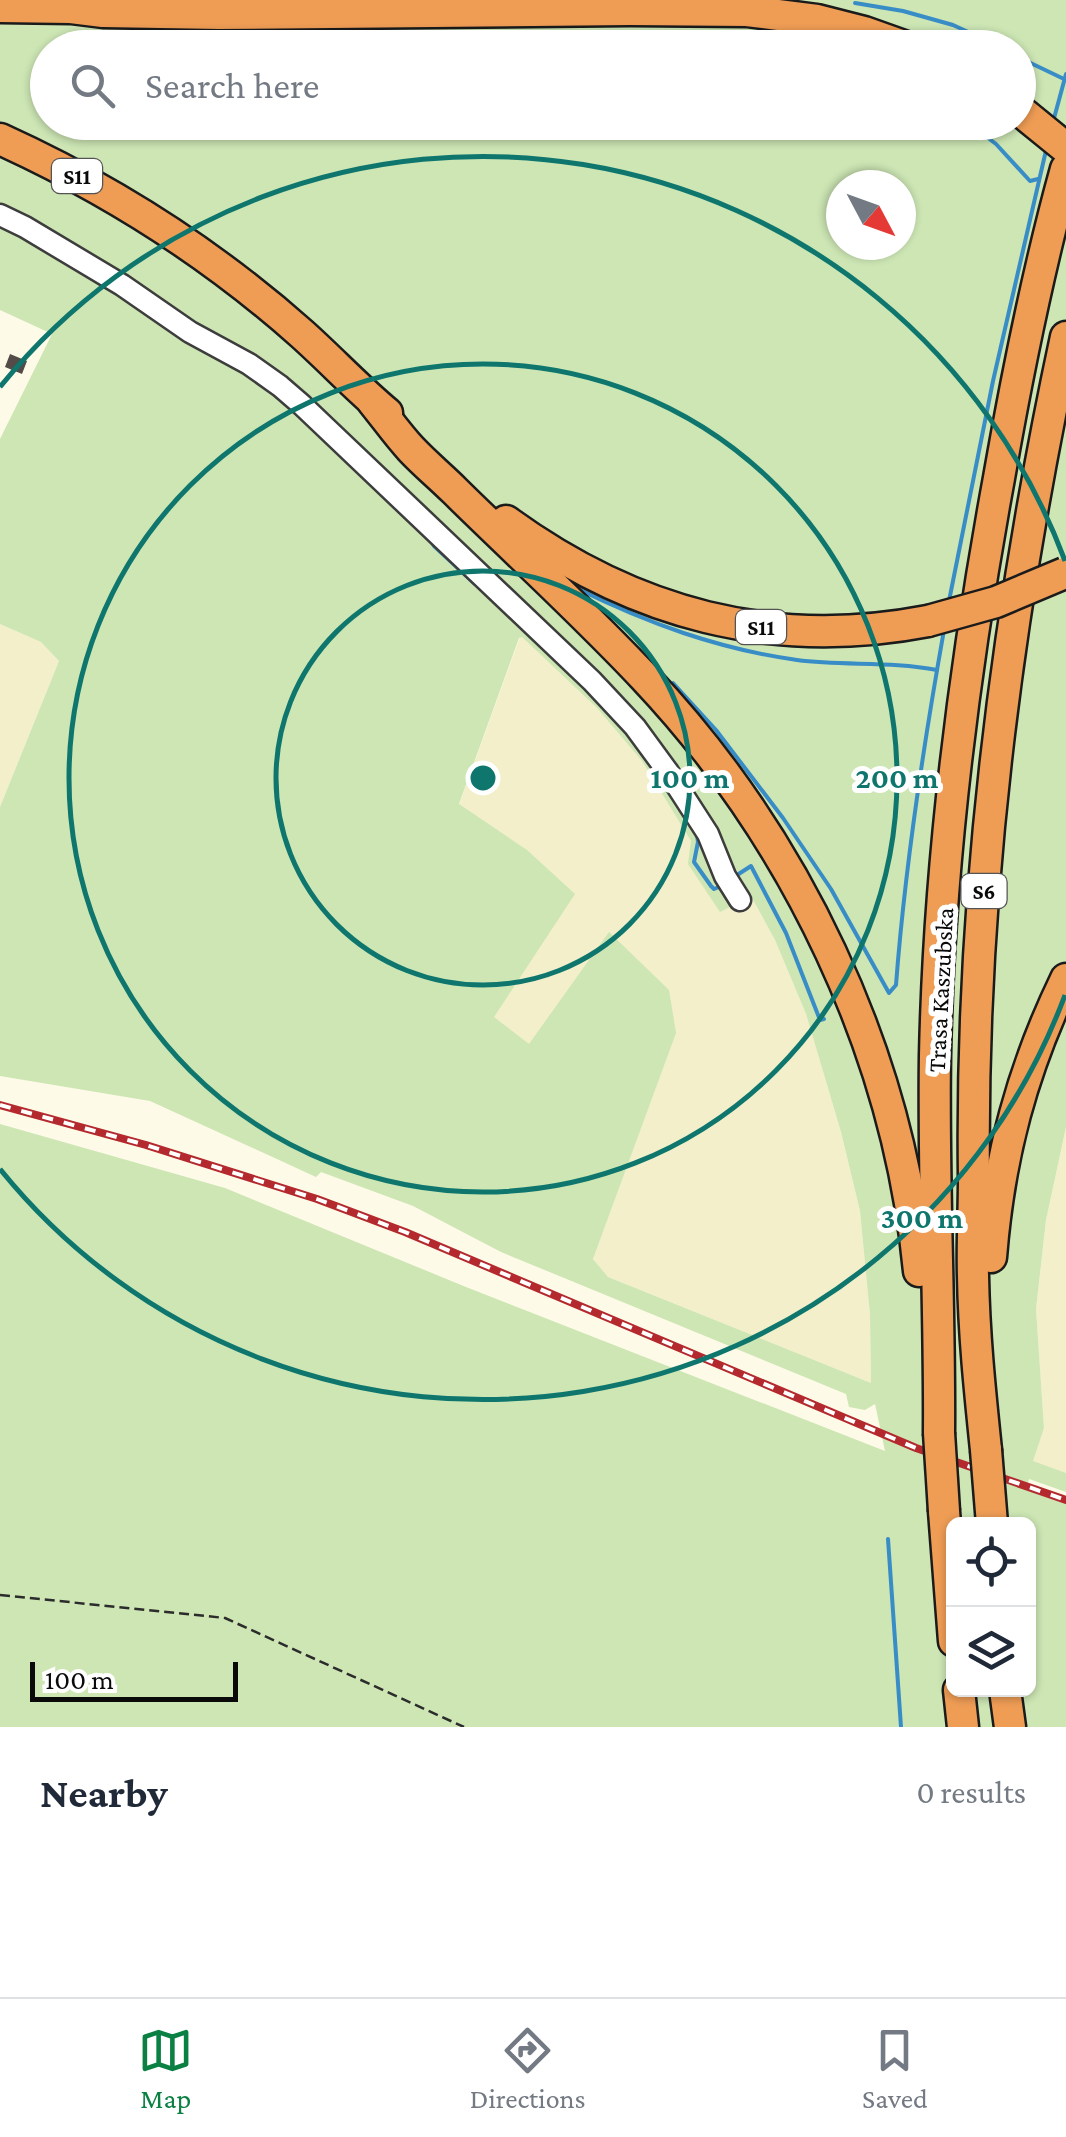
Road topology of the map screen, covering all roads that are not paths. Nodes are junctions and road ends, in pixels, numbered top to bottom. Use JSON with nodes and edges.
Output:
{"nodes":[{"id":1,"x":447,"y":0,"type":"edge"},
{"id":2,"x":0,"y":7,"type":"edge"},
{"id":3,"x":71,"y":8,"type":"junction"},
{"id":4,"x":856,"y":30,"type":"edge"},
{"id":5,"x":1036,"y":123,"type":"edge"},
{"id":6,"x":0,"y":138,"type":"edge"},
{"id":7,"x":1066,"y":148,"type":"edge"},
{"id":8,"x":1066,"y":168,"type":"edge"},
{"id":9,"x":0,"y":215,"type":"edge"},
{"id":10,"x":1066,"y":337,"type":"edge"},
{"id":11,"x":374,"y":402,"type":"junction"},
{"id":12,"x":1065,"y":572,"type":"edge"},
{"id":13,"x":740,"y":900,"type":"dead end"},
{"id":14,"x":1066,"y":979,"type":"edge"},
{"id":15,"x":939,"y":1433,"type":"junction"},
{"id":16,"x":986,"y":1450,"type":"junction"},
{"id":17,"x":991,"y":1517,"type":"edge"},
{"id":18,"x":951,"y":1607,"type":"edge"},
{"id":19,"x":960,"y":1697,"type":"edge"},
{"id":20,"x":1006,"y":1697,"type":"edge"},
{"id":21,"x":964,"y":1727,"type":"edge"},
{"id":22,"x":1010,"y":1727,"type":"edge"}],
"edges":[{"from":1,"to":3,"type":"highway"},
{"from":2,"to":3,"type":"highway"},
{"from":3,"to":4,"type":"highway"},
{"from":5,"to":7,"type":"highway"},
{"from":6,"to":11,"type":"highway","number":"S11"},
{"from":8,"to":15,"type":"highway","name":"Trasa Kaszubska","number":"S6"},
{"from":9,"to":13,"type":"lane"},
{"from":10,"to":16,"type":"highway","name":"Trasa Kaszubska","number":"S6"},
{"from":11,"to":12,"type":"highway","number":"S11","bridge":true},
{"from":11,"to":15,"type":"highway"},
{"from":14,"to":16,"type":"highway"},
{"from":15,"to":18,"type":"highway","name":"Trasa Kaszubska","number":"S6","bridge":true},
{"from":16,"to":17,"type":"highway","name":"Trasa Kaszubska","number":"S6","bridge":true},
{"from":19,"to":21,"type":"highway"},
{"from":20,"to":22,"type":"highway"}]}
